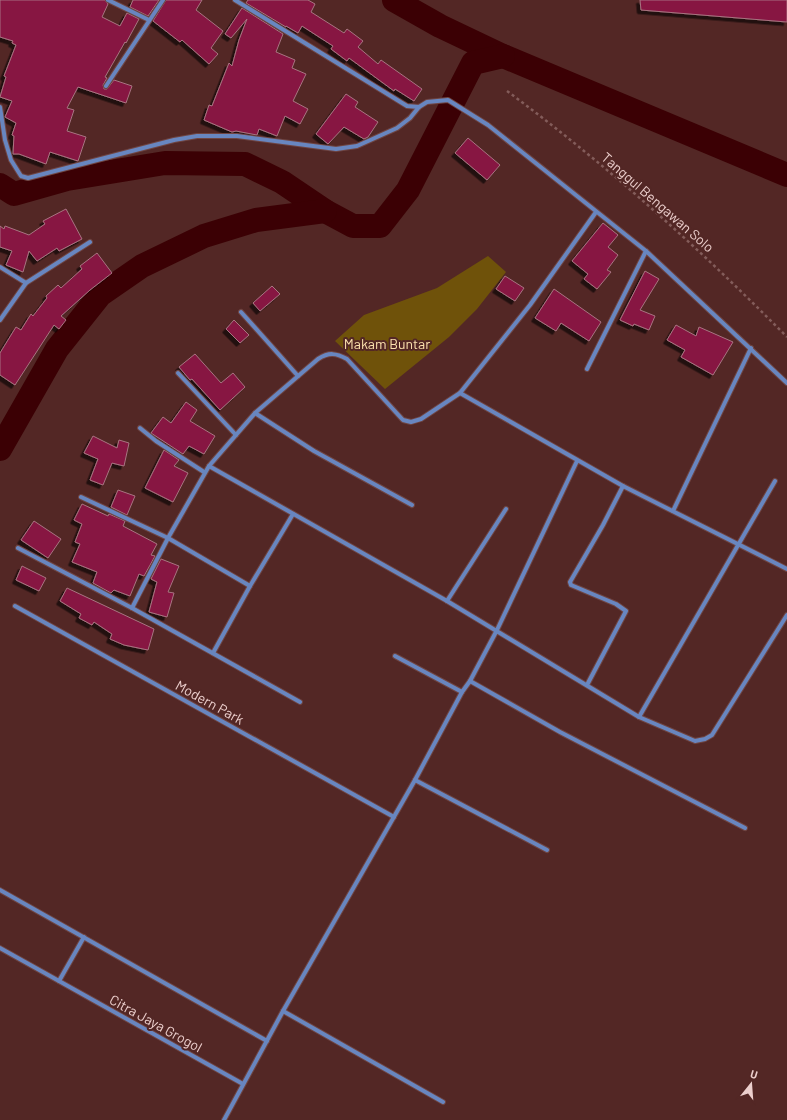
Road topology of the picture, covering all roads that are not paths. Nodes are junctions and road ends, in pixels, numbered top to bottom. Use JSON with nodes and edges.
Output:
{"nodes":[{"id":1,"x":108,"y":0,"type":"edge"},
{"id":2,"x":163,"y":0,"type":"edge"},
{"id":3,"x":235,"y":0,"type":"edge"},
{"id":4,"x":149,"y":20,"type":"junction"},
{"id":5,"x":106,"y":86,"type":"dead end"},
{"id":6,"x":0,"y":107,"type":"edge"},
{"id":7,"x":419,"y":107,"type":"junction"},
{"id":8,"x":596,"y":212,"type":"junction"},
{"id":9,"x":90,"y":242,"type":"dead end"},
{"id":10,"x":646,"y":251,"type":"junction"},
{"id":11,"x":0,"y":266,"type":"edge"},
{"id":12,"x":26,"y":283,"type":"junction"},
{"id":13,"x":241,"y":312,"type":"dead end"},
{"id":14,"x":0,"y":320,"type":"edge"},
{"id":15,"x":751,"y":348,"type":"junction"},
{"id":16,"x":587,"y":368,"type":"dead end"},
{"id":17,"x":178,"y":373,"type":"dead end"},
{"id":18,"x":298,"y":376,"type":"junction"},
{"id":19,"x":787,"y":383,"type":"edge"},
{"id":20,"x":460,"y":393,"type":"junction"},
{"id":21,"x":255,"y":413,"type":"junction"},
{"id":22,"x":140,"y":428,"type":"dead end"},
{"id":23,"x":236,"y":436,"type":"junction"},
{"id":24,"x":577,"y":461,"type":"junction"},
{"id":25,"x":209,"y":466,"type":"junction"},
{"id":26,"x":204,"y":472,"type":"junction"},
{"id":27,"x":775,"y":481,"type":"dead end"},
{"id":28,"x":623,"y":486,"type":"junction"},
{"id":29,"x":81,"y":497,"type":"dead end"},
{"id":30,"x":412,"y":505,"type":"dead end"},
{"id":31,"x":506,"y":509,"type":"dead end"},
{"id":32,"x":673,"y":511,"type":"junction"},
{"id":33,"x":293,"y":514,"type":"junction"},
{"id":34,"x":168,"y":538,"type":"junction"},
{"id":35,"x":739,"y":545,"type":"junction"},
{"id":36,"x":18,"y":548,"type":"dead end"},
{"id":37,"x":787,"y":568,"type":"edge"},
{"id":38,"x":250,"y":586,"type":"junction"},
{"id":39,"x":447,"y":602,"type":"junction"},
{"id":40,"x":15,"y":606,"type":"dead end"},
{"id":41,"x":132,"y":608,"type":"junction"},
{"id":42,"x":787,"y":615,"type":"edge"},
{"id":43,"x":497,"y":630,"type":"junction"},
{"id":44,"x":213,"y":653,"type":"junction"},
{"id":45,"x":395,"y":656,"type":"dead end"},
{"id":46,"x":470,"y":681,"type":"junction"},
{"id":47,"x":587,"y":685,"type":"junction"},
{"id":48,"x":462,"y":692,"type":"junction"},
{"id":49,"x":300,"y":702,"type":"dead end"},
{"id":50,"x":639,"y":717,"type":"junction"},
{"id":51,"x":416,"y":780,"type":"junction"},
{"id":52,"x":394,"y":817,"type":"junction"},
{"id":53,"x":745,"y":828,"type":"dead end"},
{"id":54,"x":547,"y":850,"type":"dead end"},
{"id":55,"x":0,"y":890,"type":"edge"},
{"id":56,"x":84,"y":937,"type":"junction"},
{"id":57,"x":0,"y":948,"type":"edge"},
{"id":58,"x":59,"y":981,"type":"junction"},
{"id":59,"x":283,"y":1011,"type":"junction"},
{"id":60,"x":267,"y":1041,"type":"junction"},
{"id":61,"x":243,"y":1084,"type":"junction"},
{"id":62,"x":443,"y":1102,"type":"dead end"},
{"id":63,"x":224,"y":1120,"type":"edge"}],
"edges":[{"from":1,"to":4,"type":"street"},
{"from":2,"to":4,"type":"street"},
{"from":3,"to":7,"type":"street"},
{"from":4,"to":5,"type":"street"},
{"from":6,"to":7,"type":"street"},
{"from":7,"to":8,"type":"street"},
{"from":8,"to":10,"type":"street"},
{"from":8,"to":20,"type":"street"},
{"from":9,"to":12,"type":"street"},
{"from":10,"to":15,"type":"street"},
{"from":10,"to":16,"type":"street"},
{"from":11,"to":12,"type":"street"},
{"from":12,"to":14,"type":"street"},
{"from":13,"to":18,"type":"street"},
{"from":15,"to":19,"type":"street"},
{"from":15,"to":32,"type":"street"},
{"from":17,"to":23,"type":"street"},
{"from":18,"to":20,"type":"street"},
{"from":18,"to":21,"type":"street"},
{"from":20,"to":24,"type":"street"},
{"from":21,"to":23,"type":"street"},
{"from":21,"to":30,"type":"street"},
{"from":22,"to":26,"type":"street"},
{"from":23,"to":25,"type":"street"},
{"from":24,"to":28,"type":"street"},
{"from":24,"to":43,"type":"street"},
{"from":25,"to":26,"type":"street"},
{"from":25,"to":33,"type":"street"},
{"from":26,"to":34,"type":"street"},
{"from":27,"to":35,"type":"street"},
{"from":28,"to":32,"type":"street"},
{"from":28,"to":47,"type":"street"},
{"from":29,"to":34,"type":"street"},
{"from":31,"to":39,"type":"street"},
{"from":32,"to":35,"type":"street"},
{"from":33,"to":38,"type":"street"},
{"from":33,"to":39,"type":"street"},
{"from":34,"to":38,"type":"street"},
{"from":34,"to":41,"type":"street"},
{"from":35,"to":37,"type":"street"},
{"from":35,"to":50,"type":"street"},
{"from":36,"to":41,"type":"street"},
{"from":38,"to":44,"type":"street"},
{"from":39,"to":43,"type":"street"},
{"from":40,"to":52,"type":"street","name":"Modern Park"},
{"from":41,"to":44,"type":"street"},
{"from":42,"to":50,"type":"street"},
{"from":43,"to":46,"type":"street"},
{"from":43,"to":47,"type":"street"},
{"from":44,"to":49,"type":"street"},
{"from":45,"to":48,"type":"street"},
{"from":46,"to":48,"type":"street"},
{"from":46,"to":53,"type":"street"},
{"from":47,"to":50,"type":"street"},
{"from":48,"to":51,"type":"street"},
{"from":51,"to":52,"type":"street"},
{"from":51,"to":54,"type":"street"},
{"from":52,"to":59,"type":"street"},
{"from":55,"to":56,"type":"street"},
{"from":56,"to":58,"type":"street"},
{"from":56,"to":60,"type":"street"},
{"from":57,"to":58,"type":"street","name":"Citra Jaya Grogol"},
{"from":58,"to":61,"type":"street","name":"Citra Jaya Grogol"},
{"from":59,"to":60,"type":"street"},
{"from":59,"to":62,"type":"street"},
{"from":60,"to":61,"type":"street"},
{"from":61,"to":63,"type":"street"}]}
